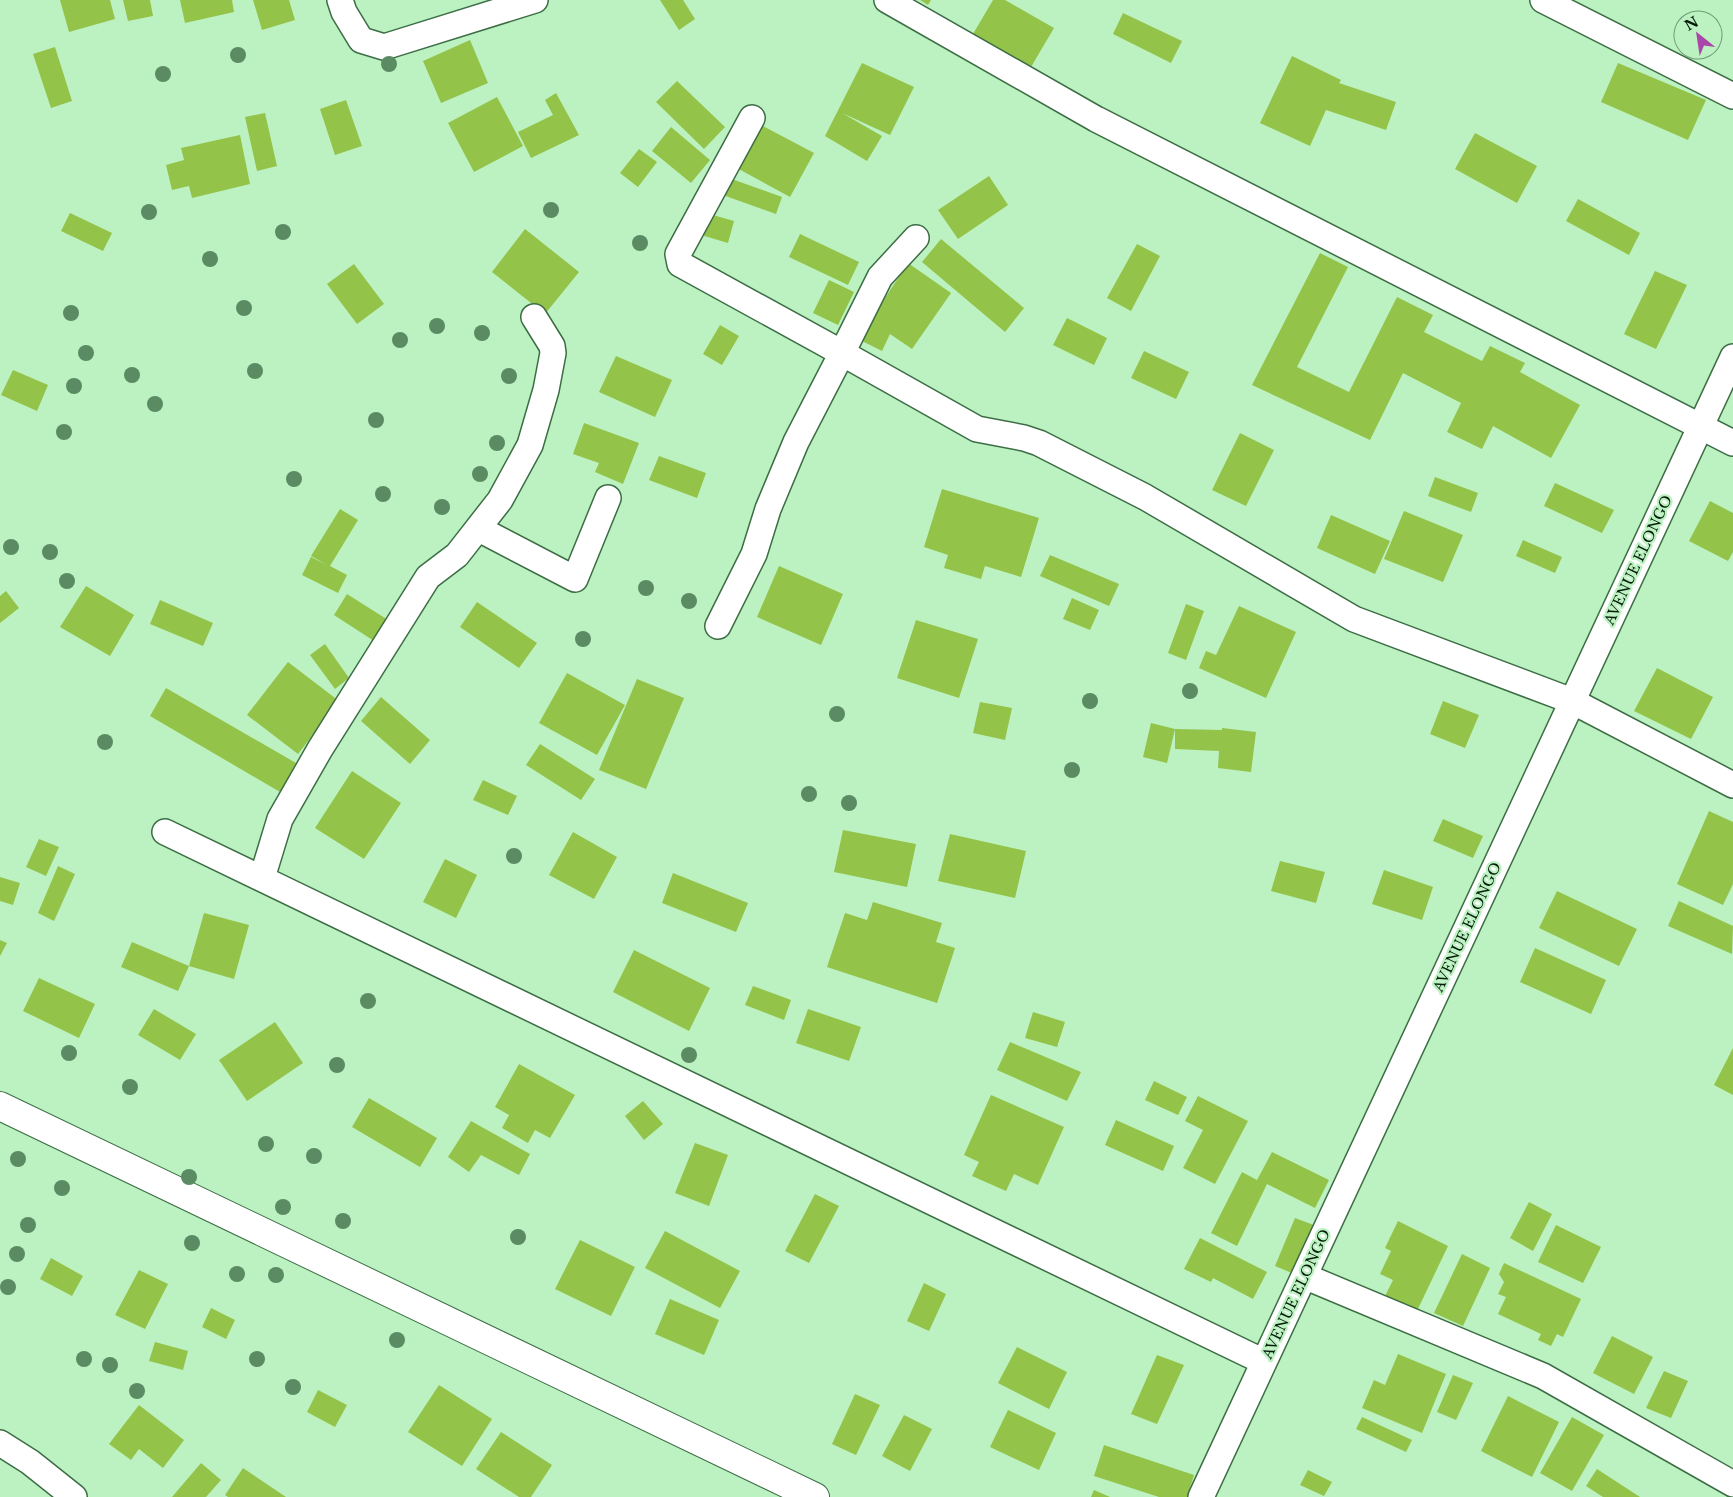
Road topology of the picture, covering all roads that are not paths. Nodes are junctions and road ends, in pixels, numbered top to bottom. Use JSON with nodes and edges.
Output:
{"nodes":[{"id":1,"x":340,"y":0,"type":"edge"},
{"id":2,"x":535,"y":0,"type":"edge"},
{"id":3,"x":887,"y":0,"type":"edge"},
{"id":4,"x":1543,"y":0,"type":"edge"},
{"id":5,"x":1733,"y":96,"type":"edge"},
{"id":6,"x":752,"y":118,"type":"dead end"},
{"id":7,"x":916,"y":238,"type":"dead end"},
{"id":8,"x":534,"y":317,"type":"dead end"},
{"id":9,"x":842,"y":353,"type":"junction"},
{"id":10,"x":1733,"y":357,"type":"edge"},
{"id":11,"x":1700,"y":427,"type":"junction"},
{"id":12,"x":1733,"y":443,"type":"edge"},
{"id":13,"x":608,"y":498,"type":"dead end"},
{"id":14,"x":479,"y":529,"type":"junction"},
{"id":15,"x":718,"y":626,"type":"dead end"},
{"id":16,"x":1572,"y":701,"type":"junction"},
{"id":17,"x":1733,"y":785,"type":"edge"},
{"id":18,"x":165,"y":832,"type":"dead end"},
{"id":19,"x":262,"y":878,"type":"junction"},
{"id":20,"x":0,"y":1106,"type":"edge"},
{"id":21,"x":1304,"y":1276,"type":"junction"},
{"id":22,"x":1264,"y":1362,"type":"junction"},
{"id":23,"x":0,"y":1443,"type":"edge"},
{"id":24,"x":1733,"y":1484,"type":"edge"},
{"id":25,"x":74,"y":1497,"type":"edge"},
{"id":26,"x":815,"y":1497,"type":"edge"},
{"id":27,"x":1201,"y":1497,"type":"edge"}],
"edges":[{"from":1,"to":2,"type":"street"},
{"from":3,"to":11,"type":"street"},
{"from":4,"to":5,"type":"street"},
{"from":6,"to":9,"type":"street"},
{"from":7,"to":9,"type":"street"},
{"from":8,"to":14,"type":"street"},
{"from":9,"to":15,"type":"street"},
{"from":9,"to":16,"type":"street"},
{"from":10,"to":11,"type":"street","name":"AVENUE ELONGO"},
{"from":11,"to":12,"type":"street"},
{"from":11,"to":16,"type":"street","name":"AVENUE ELONGO"},
{"from":13,"to":14,"type":"street"},
{"from":14,"to":19,"type":"street"},
{"from":16,"to":17,"type":"street"},
{"from":16,"to":21,"type":"street","name":"AVENUE ELONGO"},
{"from":18,"to":19,"type":"street"},
{"from":19,"to":22,"type":"street"},
{"from":20,"to":26,"type":"street"},
{"from":21,"to":22,"type":"street","name":"AVENUE ELONGO"},
{"from":21,"to":24,"type":"street"},
{"from":22,"to":27,"type":"street","name":"AVENUE ELONGO"},
{"from":23,"to":25,"type":"street"}]}
